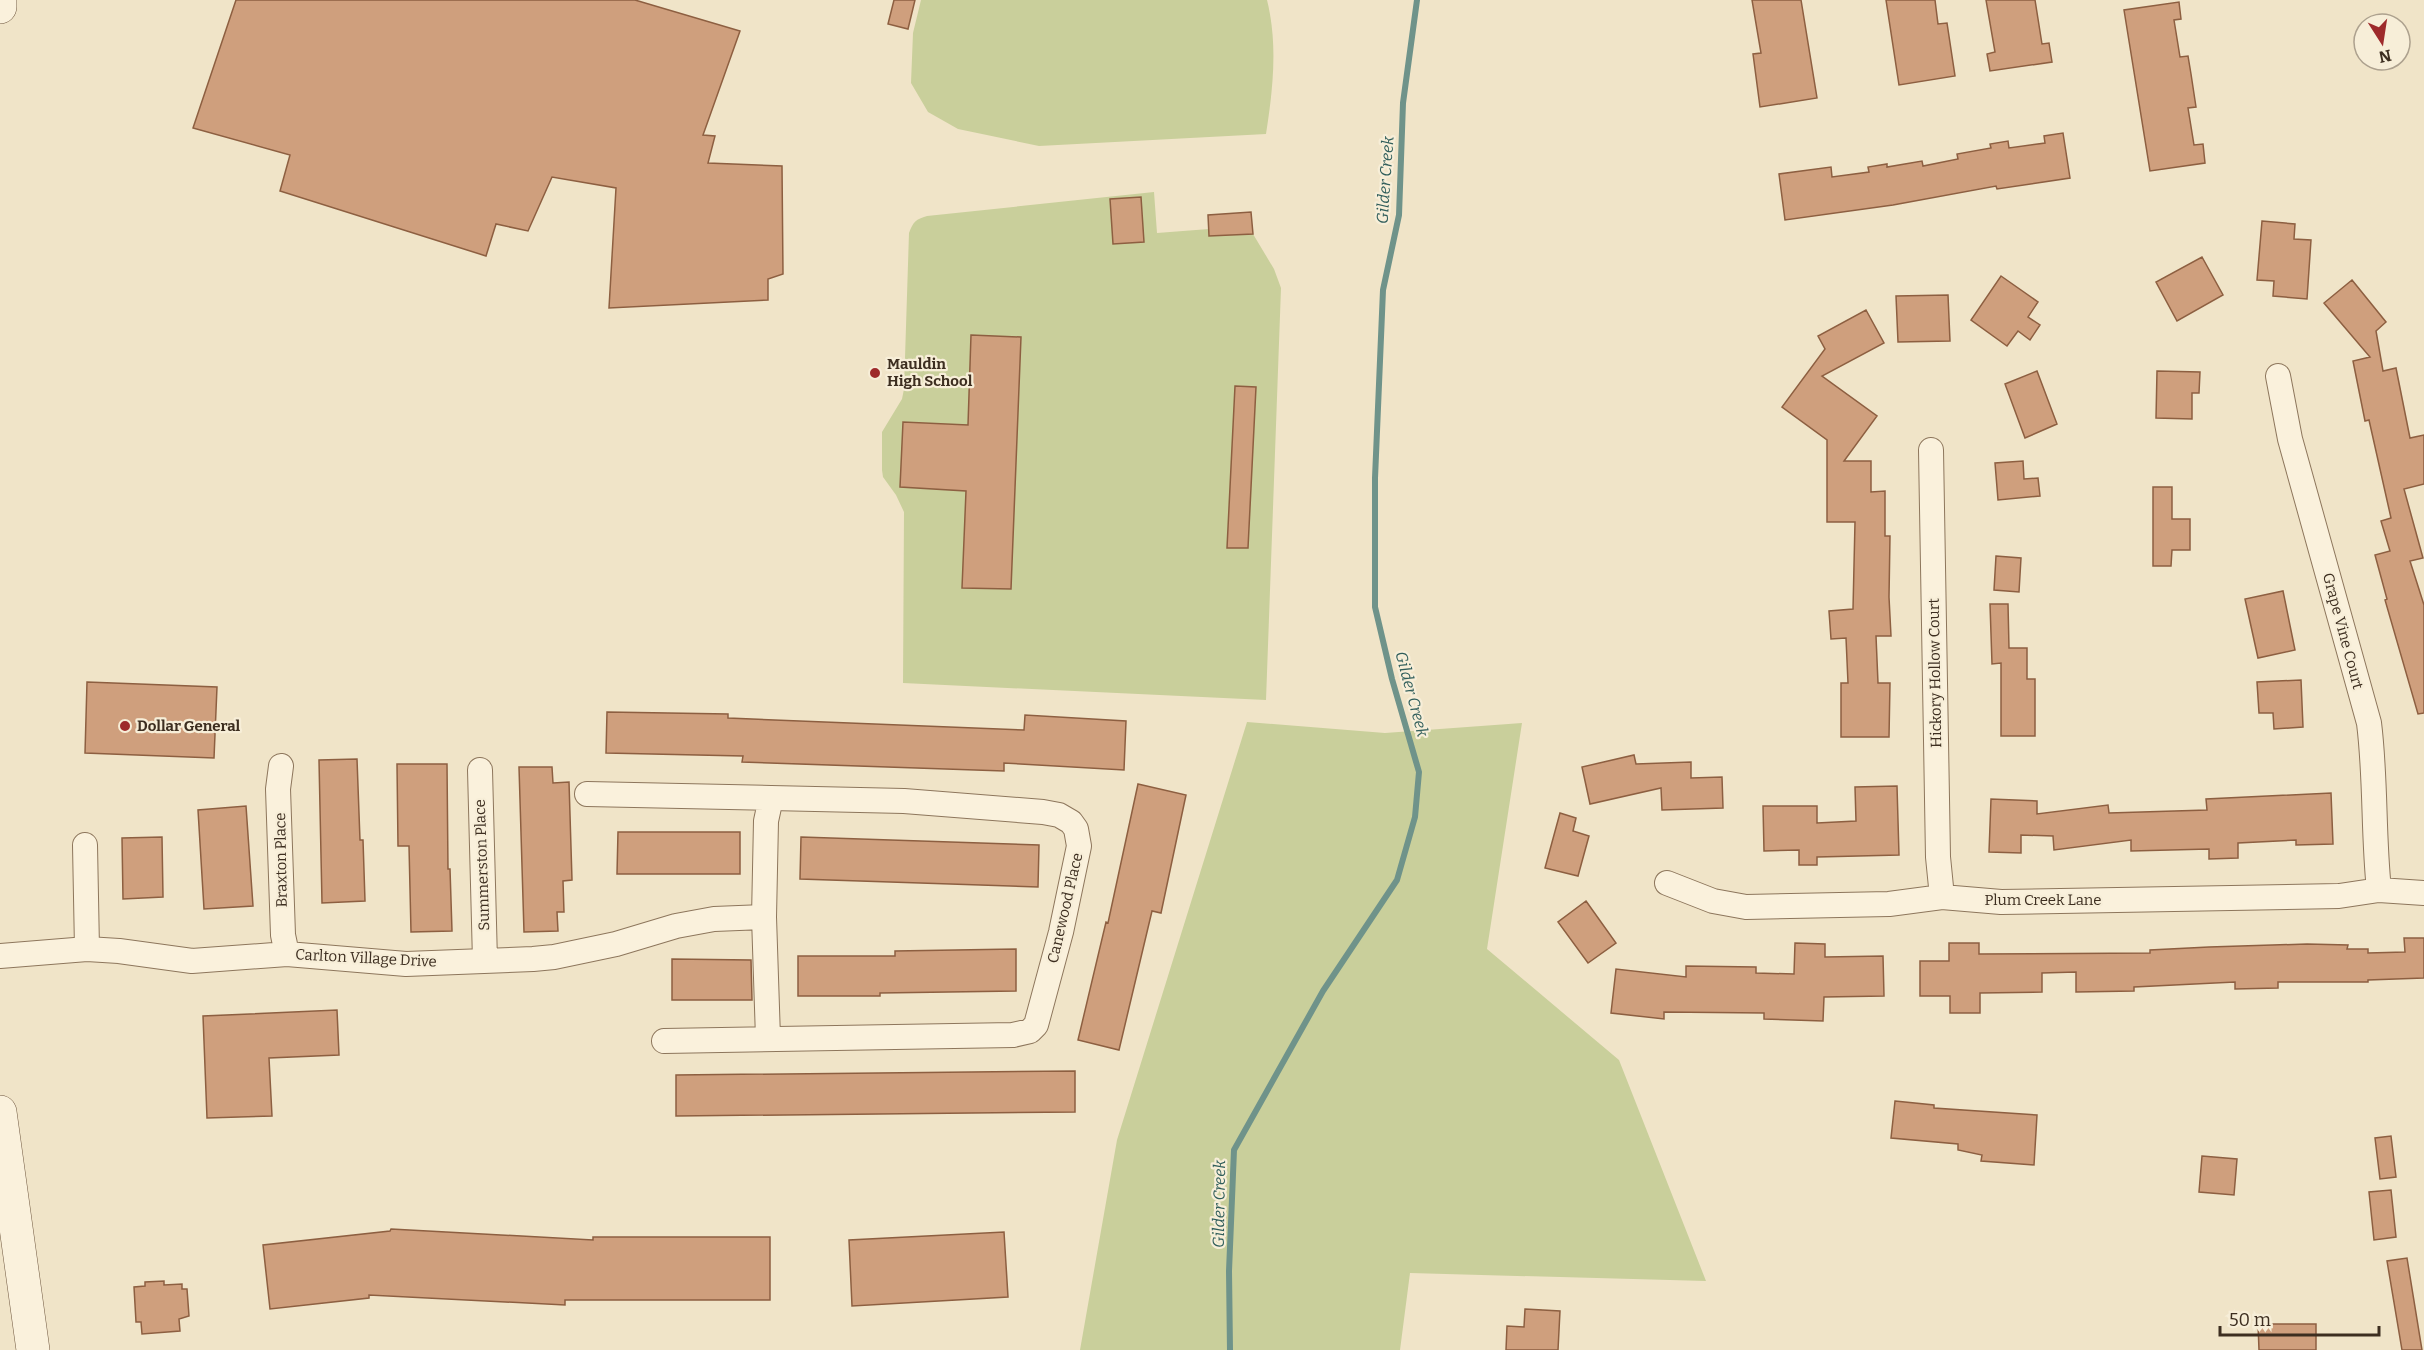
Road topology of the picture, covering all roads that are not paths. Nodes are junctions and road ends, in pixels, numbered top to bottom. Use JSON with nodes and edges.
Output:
{"nodes":[{"id":1,"x":0,"y":0,"type":"edge"},
{"id":2,"x":0,"y":7,"type":"edge"},
{"id":3,"x":2278,"y":376,"type":"dead end"},
{"id":4,"x":1931,"y":450,"type":"dead end"},
{"id":5,"x":281,"y":766,"type":"dead end"},
{"id":6,"x":480,"y":770,"type":"dead end"},
{"id":7,"x":587,"y":794,"type":"dead end"},
{"id":8,"x":771,"y":798,"type":"junction"},
{"id":9,"x":85,"y":845,"type":"dead end"},
{"id":10,"x":1666,"y":883,"type":"dead end"},
{"id":11,"x":2379,"y":890,"type":"junction"},
{"id":12,"x":2424,"y":893,"type":"edge"},
{"id":13,"x":1942,"y":897,"type":"junction"},
{"id":14,"x":764,"y":917,"type":"junction"},
{"id":15,"x":87,"y":949,"type":"junction"},
{"id":16,"x":287,"y":954,"type":"junction"},
{"id":17,"x":0,"y":956,"type":"edge"},
{"id":18,"x":485,"y":961,"type":"junction"},
{"id":19,"x":768,"y":1038,"type":"junction"},
{"id":20,"x":664,"y":1041,"type":"dead end"},
{"id":21,"x":0,"y":1112,"type":"edge"},
{"id":22,"x":33,"y":1350,"type":"edge"}],
"edges":[{"from":1,"to":2,"type":"main road"},
{"from":3,"to":11,"type":"street","name":"Grape Vine Court"},
{"from":4,"to":13,"type":"street","name":"Hickory Hollow Court"},
{"from":5,"to":16,"type":"street","name":"Braxton Place"},
{"from":6,"to":18,"type":"street","name":"Summerston Place"},
{"from":7,"to":8,"type":"street","name":"Canewood Place"},
{"from":8,"to":14,"type":"street"},
{"from":8,"to":19,"type":"street","name":"Canewood Place"},
{"from":9,"to":15,"type":"street"},
{"from":10,"to":13,"type":"street","name":"Plum Creek Lane"},
{"from":11,"to":12,"type":"street","name":"Plum Creek Lane"},
{"from":11,"to":13,"type":"street","name":"Plum Creek Lane"},
{"from":14,"to":18,"type":"street","name":"Carlton Village Drive"},
{"from":14,"to":19,"type":"street"},
{"from":15,"to":16,"type":"street","name":"Carlton Village Drive"},
{"from":15,"to":17,"type":"street","name":"Carlton Village Drive"},
{"from":16,"to":18,"type":"street","name":"Carlton Village Drive"},
{"from":19,"to":20,"type":"street","name":"Canewood Place"},
{"from":21,"to":22,"type":"main road"}]}
